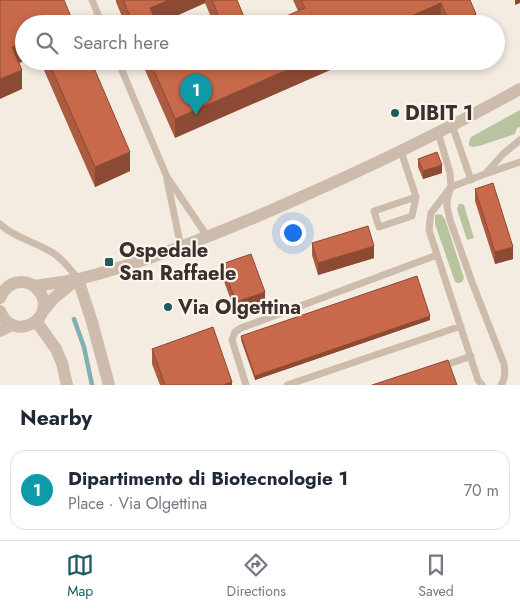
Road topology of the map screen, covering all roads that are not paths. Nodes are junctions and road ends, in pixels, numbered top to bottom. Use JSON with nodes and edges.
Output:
{"nodes":[{"id":1,"x":92,"y":0,"type":"edge"},
{"id":2,"x":98,"y":15,"type":"edge"},
{"id":3,"x":122,"y":70,"type":"edge"},
{"id":4,"x":520,"y":89,"type":"edge"},
{"id":5,"x":452,"y":125,"type":"junction"},
{"id":6,"x":438,"y":132,"type":"junction"},
{"id":7,"x":520,"y":140,"type":"edge"},
{"id":8,"x":401,"y":151,"type":"junction"},
{"id":9,"x":520,"y":162,"type":"edge"},
{"id":10,"x":485,"y":174,"type":"junction"},
{"id":11,"x":167,"y":177,"type":"junction"},
{"id":12,"x":471,"y":180,"type":"junction"},
{"id":13,"x":451,"y":187,"type":"junction"},
{"id":14,"x":416,"y":197,"type":"junction"},
{"id":15,"x":185,"y":204,"type":"junction"},
{"id":16,"x":173,"y":209,"type":"junction"},
{"id":17,"x":0,"y":224,"type":"edge"},
{"id":18,"x":207,"y":236,"type":"junction"},
{"id":19,"x":180,"y":247,"type":"junction"},
{"id":20,"x":437,"y":255,"type":"junction"},
{"id":21,"x":0,"y":279,"type":"edge"},
{"id":22,"x":78,"y":279,"type":"junction"},
{"id":23,"x":16,"y":283,"type":"junction"},
{"id":24,"x":34,"y":286,"type":"junction"},
{"id":25,"x":0,"y":298,"type":"edge"},
{"id":26,"x":0,"y":311,"type":"edge"},
{"id":27,"x":40,"y":316,"type":"junction"},
{"id":28,"x":12,"y":325,"type":"junction"},
{"id":29,"x":461,"y":326,"type":"junction"},
{"id":30,"x":0,"y":330,"type":"edge"},
{"id":31,"x":471,"y":356,"type":"junction"},
{"id":32,"x":436,"y":368,"type":"edge"},
{"id":33,"x":67,"y":385,"type":"edge"},
{"id":34,"x":109,"y":385,"type":"edge"},
{"id":35,"x":246,"y":385,"type":"edge"},
{"id":36,"x":287,"y":385,"type":"edge"},
{"id":37,"x":482,"y":385,"type":"edge"},
{"id":38,"x":501,"y":385,"type":"edge"}],
"edges":[{"from":1,"to":2,"type":"lane"},
{"from":3,"to":11,"type":"lane"},
{"from":4,"to":5,"type":"street"},
{"from":5,"to":6,"type":"street"},
{"from":5,"to":12,"type":"lane"},
{"from":6,"to":8,"type":"street"},
{"from":6,"to":13,"type":"lane"},
{"from":7,"to":10,"type":"lane"},
{"from":8,"to":14,"type":"lane"},
{"from":8,"to":18,"type":"street"},
{"from":9,"to":10,"type":"lane"},
{"from":10,"to":12,"type":"lane"},
{"from":11,"to":15,"type":"lane"},
{"from":11,"to":16,"type":"lane"},
{"from":12,"to":13,"type":"lane"},
{"from":13,"to":20,"type":"lane"},
{"from":13,"to":38,"type":"lane"},
{"from":14,"to":14,"type":"lane"},
{"from":15,"to":16,"type":"lane"},
{"from":15,"to":18,"type":"lane"},
{"from":16,"to":19,"type":"lane"},
{"from":17,"to":22,"type":"lane"},
{"from":18,"to":19,"type":"street"},
{"from":19,"to":22,"type":"street"},
{"from":20,"to":29,"type":"lane"},
{"from":20,"to":35,"type":"lane"},
{"from":21,"to":23,"type":"street"},
{"from":22,"to":24,"type":"street"},
{"from":22,"to":27,"type":"street"},
{"from":22,"to":34,"type":"street"},
{"from":23,"to":24,"type":"street"},
{"from":23,"to":25,"type":"street"},
{"from":24,"to":27,"type":"street"},
{"from":26,"to":28,"type":"street"},
{"from":27,"to":28,"type":"street"},
{"from":27,"to":33,"type":"street"},
{"from":28,"to":30,"type":"street"},
{"from":29,"to":31,"type":"lane"},
{"from":29,"to":36,"type":"lane"},
{"from":31,"to":32,"type":"lane"},
{"from":31,"to":37,"type":"lane"}]}
